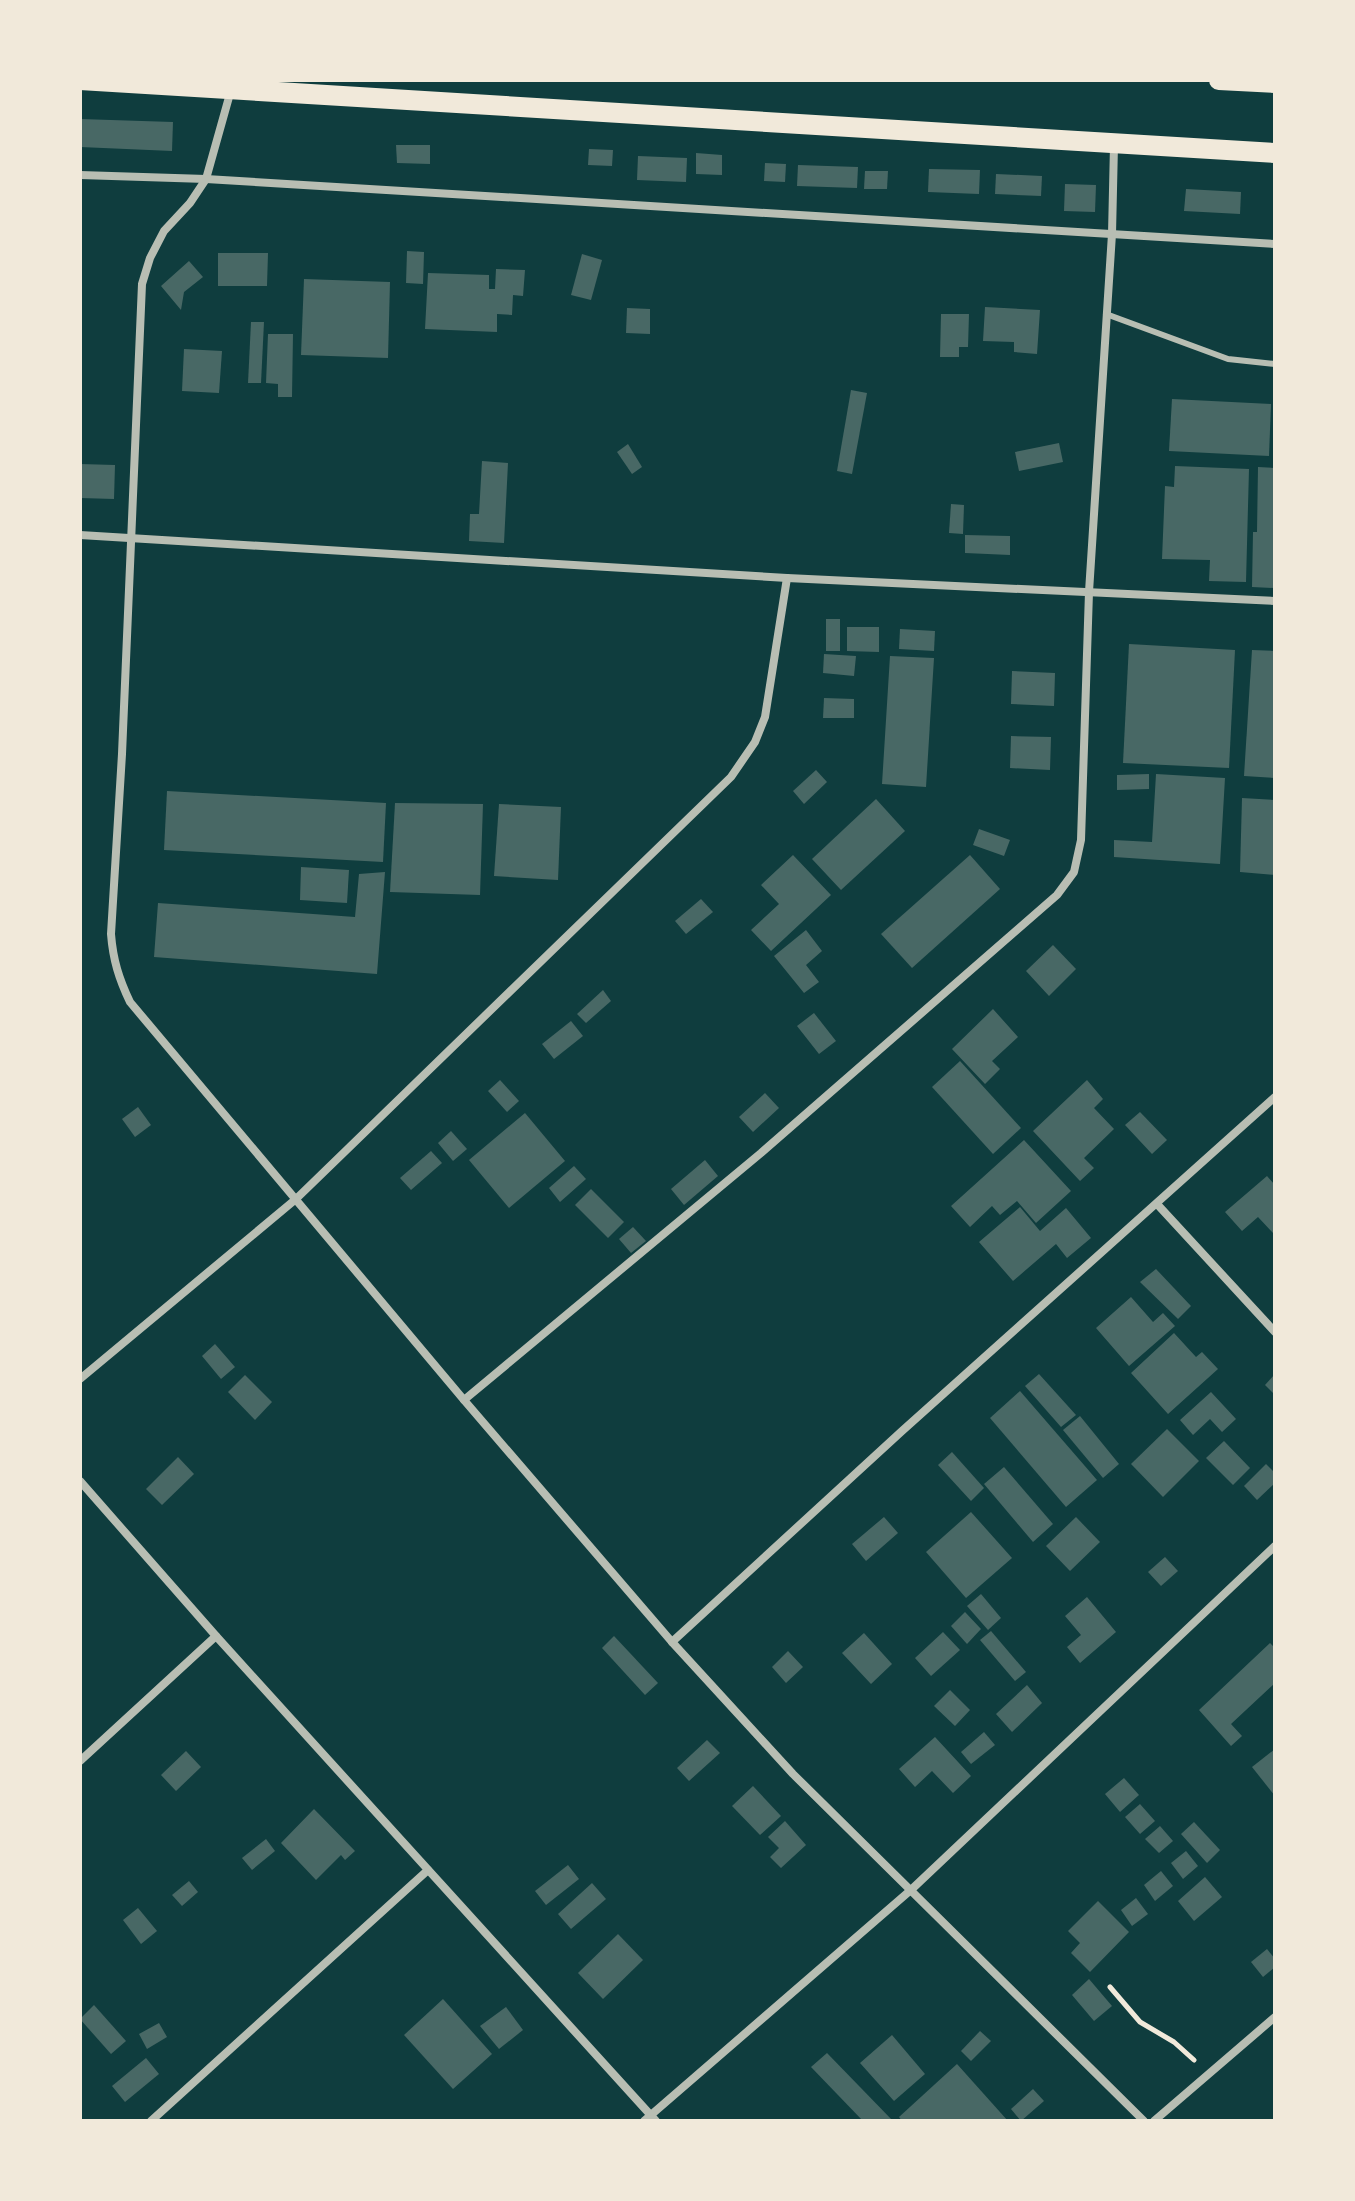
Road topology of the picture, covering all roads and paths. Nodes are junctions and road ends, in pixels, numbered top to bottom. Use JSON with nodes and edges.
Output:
{"nodes":[{"id":1,"x":80,"y":80,"type":"edge"},
{"id":2,"x":1219,"y":80,"type":"edge"},
{"id":3,"x":174,"y":83,"type":"edge"},
{"id":4,"x":1275,"y":83,"type":"edge"},
{"id":5,"x":231,"y":90,"type":"junction"},
{"id":6,"x":1114,"y":144,"type":"junction"},
{"id":7,"x":1275,"y":153,"type":"edge"},
{"id":8,"x":80,"y":175,"type":"edge"},
{"id":9,"x":206,"y":179,"type":"junction"},
{"id":10,"x":1112,"y":234,"type":"junction"},
{"id":11,"x":1275,"y":244,"type":"edge"},
{"id":12,"x":1106,"y":314,"type":"junction"},
{"id":13,"x":1275,"y":364,"type":"edge"},
{"id":14,"x":80,"y":535,"type":"edge"},
{"id":15,"x":131,"y":538,"type":"junction"},
{"id":16,"x":787,"y":578,"type":"junction"},
{"id":17,"x":1089,"y":592,"type":"junction"},
{"id":18,"x":1275,"y":601,"type":"edge"},
{"id":19,"x":1275,"y":1097,"type":"edge"},
{"id":20,"x":296,"y":1199,"type":"junction"},
{"id":21,"x":1157,"y":1204,"type":"junction"},
{"id":22,"x":1275,"y":1332,"type":"edge"},
{"id":23,"x":80,"y":1379,"type":"edge"},
{"id":24,"x":464,"y":1400,"type":"junction"},
{"id":25,"x":80,"y":1481,"type":"edge"},
{"id":26,"x":1275,"y":1546,"type":"edge"},
{"id":27,"x":216,"y":1636,"type":"junction"},
{"id":28,"x":672,"y":1642,"type":"junction"},
{"id":29,"x":80,"y":1761,"type":"edge"},
{"id":30,"x":428,"y":1870,"type":"junction"},
{"id":31,"x":912,"y":1889,"type":"junction"},
{"id":32,"x":1110,"y":1987,"type":"dead end"},
{"id":33,"x":1275,"y":2017,"type":"edge"},
{"id":34,"x":1209,"y":2074,"type":"junction"},
{"id":35,"x":650,"y":2119,"type":"edge"},
{"id":36,"x":151,"y":2121,"type":"edge"},
{"id":37,"x":1144,"y":2121,"type":"edge"},
{"id":38,"x":1154,"y":2121,"type":"edge"}],
"edges":[{"from":1,"to":3,"type":"main road"},
{"from":2,"to":4,"type":"main road"},
{"from":3,"to":5,"type":"main road"},
{"from":5,"to":6,"type":"main road"},
{"from":5,"to":9,"type":"street"},
{"from":6,"to":7,"type":"main road"},
{"from":6,"to":10,"type":"street"},
{"from":8,"to":9,"type":"street"},
{"from":9,"to":10,"type":"street"},
{"from":9,"to":15,"type":"street"},
{"from":10,"to":11,"type":"street"},
{"from":10,"to":12,"type":"street"},
{"from":12,"to":13,"type":"lane"},
{"from":12,"to":17,"type":"street"},
{"from":14,"to":15,"type":"street"},
{"from":15,"to":16,"type":"street"},
{"from":15,"to":20,"type":"street"},
{"from":16,"to":17,"type":"street"},
{"from":16,"to":20,"type":"street"},
{"from":17,"to":18,"type":"street"},
{"from":17,"to":24,"type":"street"},
{"from":19,"to":21,"type":"street"},
{"from":20,"to":23,"type":"street"},
{"from":20,"to":24,"type":"street"},
{"from":21,"to":22,"type":"street"},
{"from":21,"to":28,"type":"street"},
{"from":24,"to":28,"type":"street"},
{"from":25,"to":27,"type":"street"},
{"from":26,"to":31,"type":"street"},
{"from":27,"to":29,"type":"street"},
{"from":27,"to":30,"type":"street"},
{"from":28,"to":31,"type":"street"},
{"from":30,"to":35,"type":"street"},
{"from":30,"to":36,"type":"street"},
{"from":31,"to":35,"type":"street"},
{"from":31,"to":37,"type":"street"},
{"from":32,"to":34,"type":"path"},
{"from":33,"to":34,"type":"street"},
{"from":34,"to":38,"type":"street"}]}
